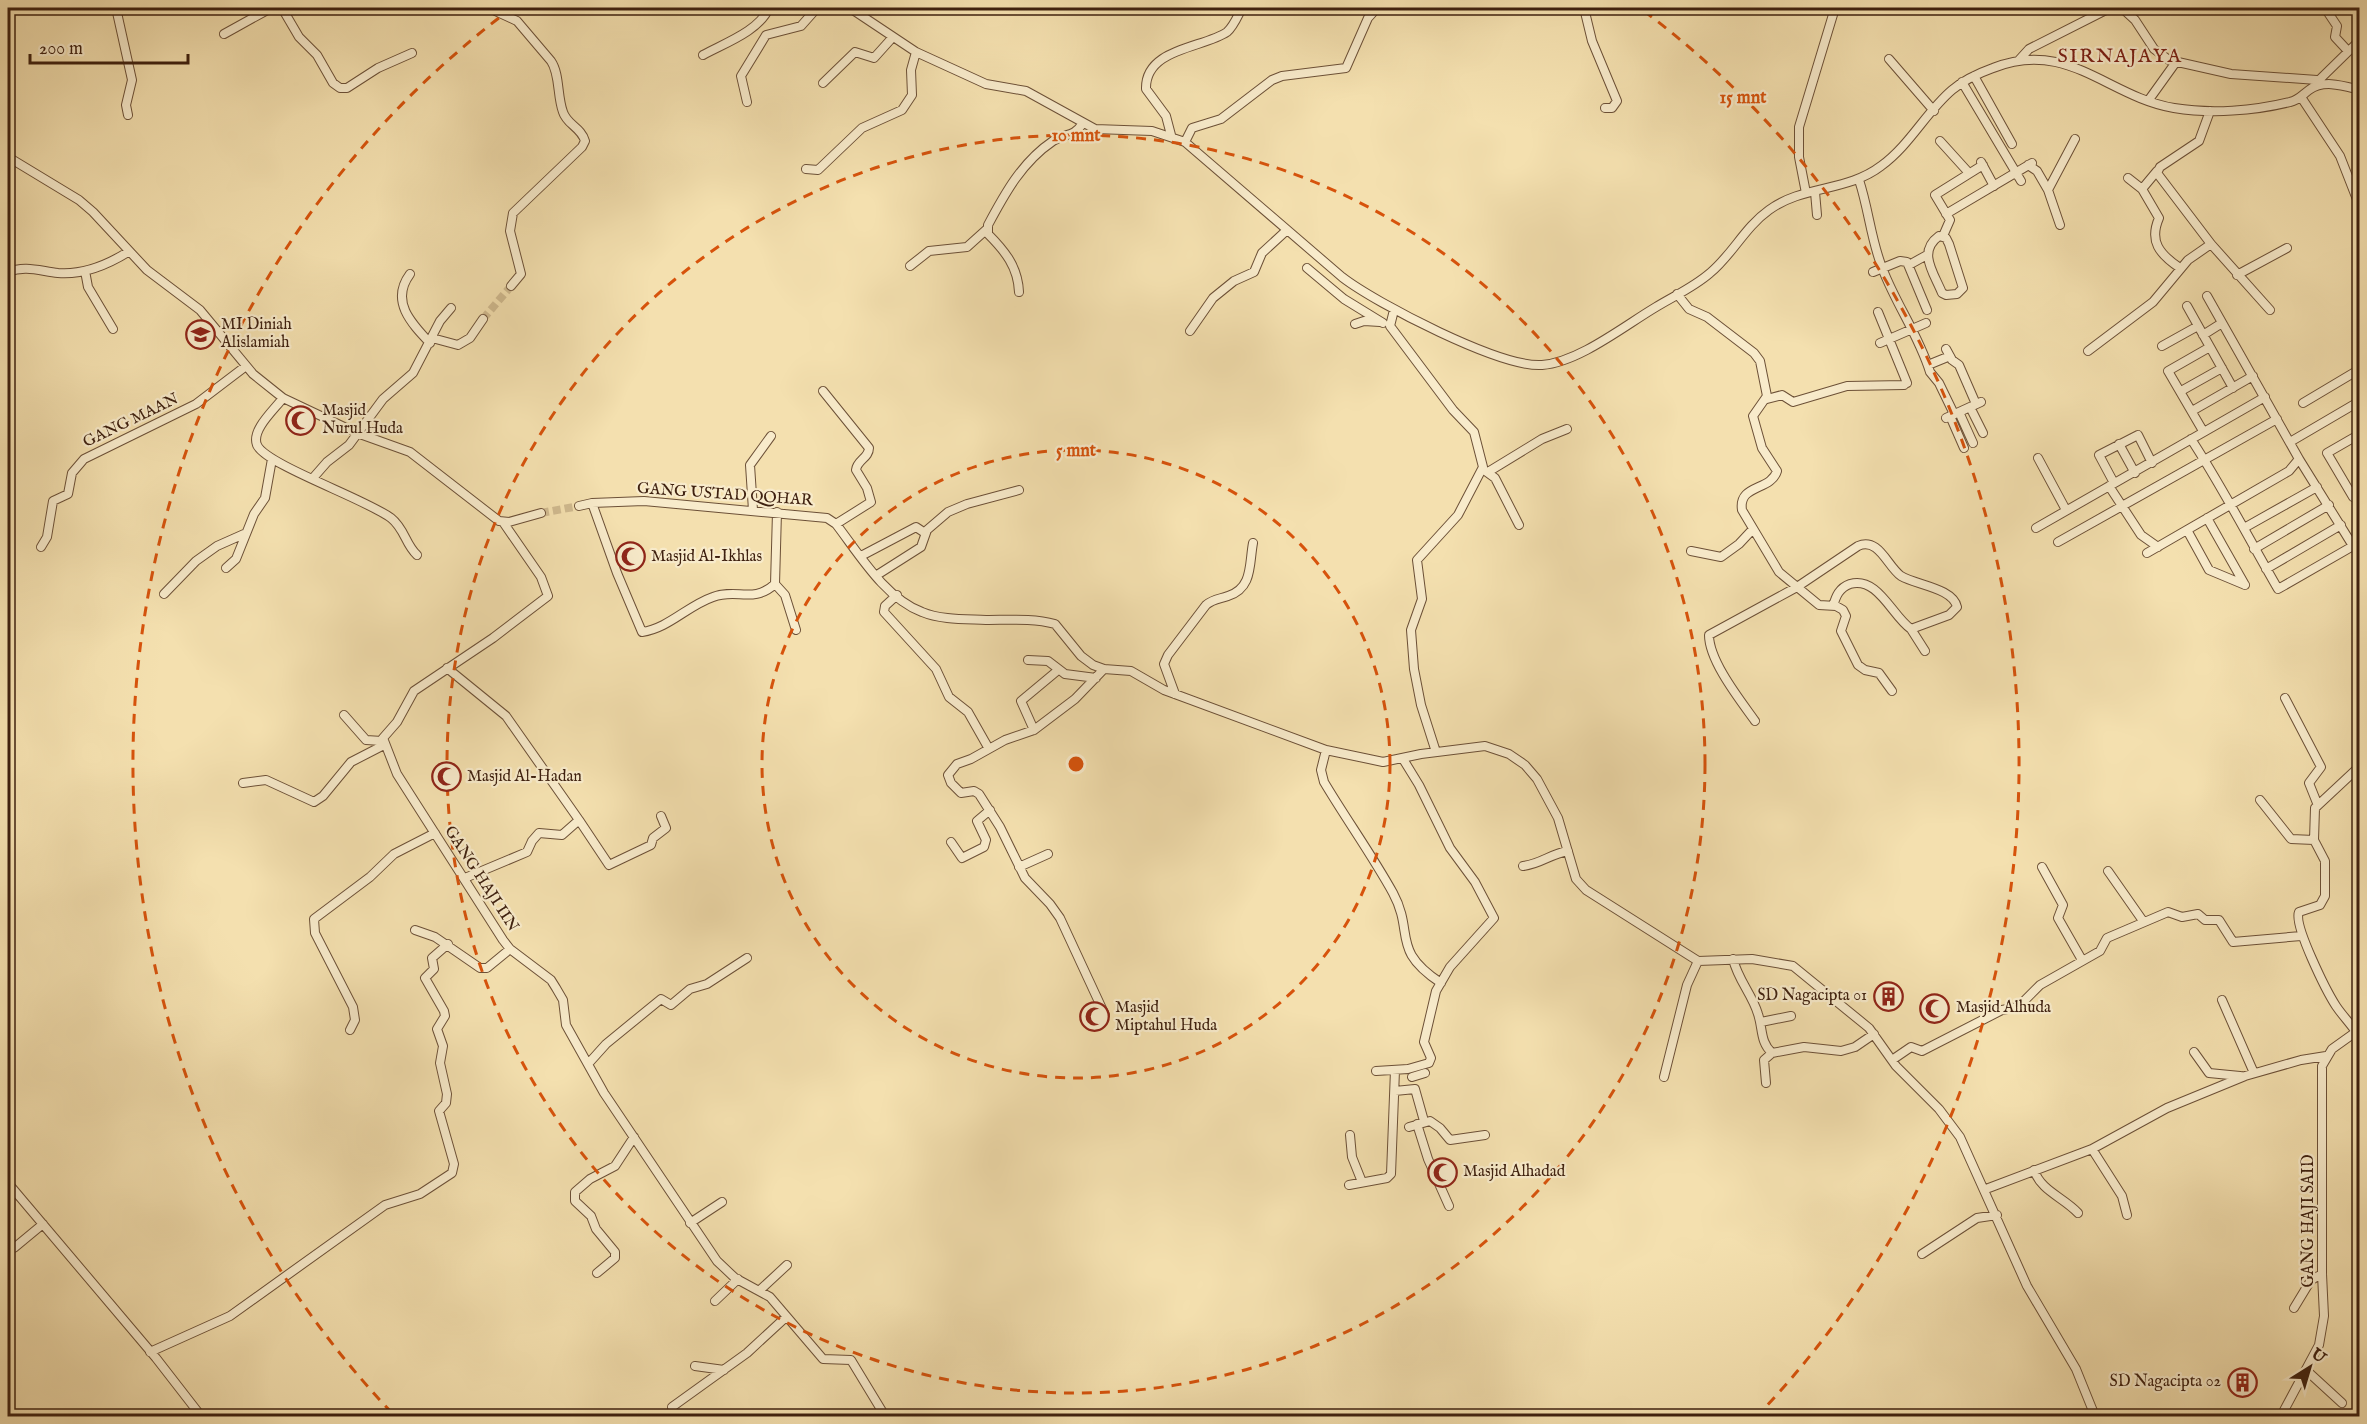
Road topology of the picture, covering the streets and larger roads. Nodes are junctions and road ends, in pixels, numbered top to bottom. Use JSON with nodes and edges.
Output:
{"nodes":[{"id":1,"x":116,"y":8,"type":"edge"},
{"id":2,"x":271,"y":8,"type":"edge"},
{"id":3,"x":282,"y":8,"type":"edge"},
{"id":4,"x":489,"y":8,"type":"edge"},
{"id":5,"x":769,"y":8,"type":"edge"},
{"id":6,"x":817,"y":8,"type":"edge"},
{"id":7,"x":850,"y":8,"type":"edge"},
{"id":8,"x":1242,"y":8,"type":"edge"},
{"id":9,"x":1377,"y":8,"type":"edge"},
{"id":10,"x":1584,"y":8,"type":"edge"},
{"id":11,"x":1835,"y":8,"type":"edge"},
{"id":12,"x":2110,"y":8,"type":"edge"},
{"id":13,"x":2122,"y":8,"type":"edge"},
{"id":14,"x":2325,"y":8,"type":"edge"},
{"id":15,"x":224,"y":33,"type":"dead end"},
{"id":16,"x":892,"y":38,"type":"junction"},
{"id":17,"x":2360,"y":40,"type":"edge"},
{"id":18,"x":2348,"y":51,"type":"junction"},
{"id":19,"x":916,"y":52,"type":"junction"},
{"id":20,"x":412,"y":53,"type":"dead end"},
{"id":21,"x":703,"y":55,"type":"dead end"},
{"id":22,"x":1889,"y":59,"type":"dead end"},
{"id":23,"x":2019,"y":60,"type":"junction"},
{"id":24,"x":2176,"y":62,"type":"junction"},
{"id":25,"x":1974,"y":76,"type":"junction"},
{"id":26,"x":1962,"y":82,"type":"junction"},
{"id":27,"x":823,"y":83,"type":"dead end"},
{"id":28,"x":2315,"y":84,"type":"junction"},
{"id":29,"x":2360,"y":90,"type":"edge"},
{"id":30,"x":2301,"y":97,"type":"junction"},
{"id":31,"x":2148,"y":100,"type":"junction"},
{"id":32,"x":747,"y":102,"type":"dead end"},
{"id":33,"x":1605,"y":108,"type":"dead end"},
{"id":34,"x":1934,"y":111,"type":"junction"},
{"id":35,"x":2210,"y":111,"type":"junction"},
{"id":36,"x":128,"y":115,"type":"dead end"},
{"id":37,"x":1083,"y":123,"type":"junction"},
{"id":38,"x":1171,"y":135,"type":"junction"},
{"id":39,"x":2075,"y":139,"type":"dead end"},
{"id":40,"x":1940,"y":141,"type":"dead end"},
{"id":41,"x":1185,"y":142,"type":"junction"},
{"id":42,"x":2003,"y":149,"type":"junction"},
{"id":43,"x":8,"y":157,"type":"edge"},
{"id":44,"x":806,"y":169,"type":"dead end"},
{"id":45,"x":2157,"y":171,"type":"junction"},
{"id":46,"x":2016,"y":172,"type":"junction"},
{"id":47,"x":1969,"y":173,"type":"junction"},
{"id":48,"x":2128,"y":178,"type":"dead end"},
{"id":49,"x":1859,"y":180,"type":"junction"},
{"id":50,"x":2020,"y":181,"type":"dead end"},
{"id":51,"x":1994,"y":186,"type":"junction"},
{"id":52,"x":2142,"y":189,"type":"junction"},
{"id":53,"x":2048,"y":190,"type":"junction"},
{"id":54,"x":1815,"y":192,"type":"junction"},
{"id":55,"x":1806,"y":193,"type":"junction"},
{"id":56,"x":2360,"y":207,"type":"edge"},
{"id":57,"x":1946,"y":213,"type":"junction"},
{"id":58,"x":1817,"y":215,"type":"dead end"},
{"id":59,"x":2060,"y":225,"type":"dead end"},
{"id":60,"x":987,"y":229,"type":"junction"},
{"id":61,"x":1287,"y":230,"type":"junction"},
{"id":62,"x":1943,"y":236,"type":"junction"},
{"id":63,"x":2211,"y":244,"type":"junction"},
{"id":64,"x":2287,"y":248,"type":"dead end"},
{"id":65,"x":128,"y":252,"type":"junction"},
{"id":66,"x":1926,"y":255,"type":"junction"},
{"id":67,"x":1909,"y":264,"type":"junction"},
{"id":68,"x":910,"y":266,"type":"dead end"},
{"id":69,"x":1307,"y":268,"type":"dead end"},
{"id":70,"x":2180,"y":268,"type":"junction"},
{"id":71,"x":1882,"y":269,"type":"junction"},
{"id":72,"x":85,"y":271,"type":"junction"},
{"id":73,"x":8,"y":272,"type":"edge"},
{"id":74,"x":1873,"y":272,"type":"dead end"},
{"id":75,"x":410,"y":274,"type":"dead end"},
{"id":76,"x":2237,"y":275,"type":"junction"},
{"id":77,"x":511,"y":286,"type":"tunnel mouth"},
{"id":78,"x":1019,"y":292,"type":"dead end"},
{"id":79,"x":1677,"y":294,"type":"junction"},
{"id":80,"x":2207,"y":296,"type":"dead end"},
{"id":81,"x":2187,"y":306,"type":"dead end"},
{"id":82,"x":451,"y":308,"type":"dead end"},
{"id":83,"x":1394,"y":310,"type":"junction"},
{"id":84,"x":1927,"y":310,"type":"dead end"},
{"id":85,"x":2270,"y":310,"type":"dead end"},
{"id":86,"x":1878,"y":312,"type":"dead end"},
{"id":87,"x":483,"y":319,"type":"tunnel mouth"},
{"id":88,"x":1926,"y":323,"type":"dead end"},
{"id":89,"x":2223,"y":323,"type":"junction"},
{"id":90,"x":1355,"y":324,"type":"dead end"},
{"id":91,"x":1387,"y":324,"type":"junction"},
{"id":92,"x":2198,"y":326,"type":"junction"},
{"id":93,"x":114,"y":329,"type":"dead end"},
{"id":94,"x":1910,"y":330,"type":"junction"},
{"id":95,"x":1190,"y":331,"type":"dead end"},
{"id":96,"x":2203,"y":334,"type":"junction"},
{"id":97,"x":1891,"y":338,"type":"junction"},
{"id":98,"x":431,"y":340,"type":"junction"},
{"id":99,"x":1880,"y":343,"type":"dead end"},
{"id":100,"x":2162,"y":346,"type":"dead end"},
{"id":101,"x":2210,"y":347,"type":"junction"},
{"id":102,"x":2088,"y":351,"type":"dead end"},
{"id":103,"x":1928,"y":365,"type":"junction"},
{"id":104,"x":246,"y":366,"type":"junction"},
{"id":105,"x":2222,"y":368,"type":"junction"},
{"id":106,"x":2253,"y":376,"type":"junction"},
{"id":107,"x":2360,"y":381,"type":"edge"},
{"id":108,"x":2233,"y":388,"type":"junction"},
{"id":109,"x":823,"y":391,"type":"dead end"},
{"id":110,"x":2181,"y":391,"type":"junction"},
{"id":111,"x":2265,"y":397,"type":"junction"},
{"id":112,"x":283,"y":398,"type":"junction"},
{"id":113,"x":1767,"y":399,"type":"junction"},
{"id":114,"x":2360,"y":401,"type":"edge"},
{"id":115,"x":2303,"y":403,"type":"dead end"},
{"id":116,"x":1976,"y":404,"type":"junction"},
{"id":117,"x":2192,"y":411,"type":"junction"},
{"id":118,"x":1953,"y":415,"type":"junction"},
{"id":119,"x":2277,"y":419,"type":"junction"},
{"id":120,"x":1567,"y":429,"type":"dead end"},
{"id":121,"x":2203,"y":431,"type":"junction"},
{"id":122,"x":357,"y":433,"type":"junction"},
{"id":123,"x":1983,"y":433,"type":"dead end"},
{"id":124,"x":2360,"y":434,"type":"edge"},
{"id":125,"x":771,"y":436,"type":"dead end"},
{"id":126,"x":2191,"y":439,"type":"junction"},
{"id":127,"x":2290,"y":442,"type":"junction"},
{"id":128,"x":1973,"y":443,"type":"dead end"},
{"id":129,"x":2119,"y":444,"type":"junction"},
{"id":130,"x":1964,"y":448,"type":"dead end"},
{"id":131,"x":2037,"y":458,"type":"dead end"},
{"id":132,"x":272,"y":459,"type":"junction"},
{"id":133,"x":2299,"y":459,"type":"junction"},
{"id":134,"x":2204,"y":460,"type":"junction"},
{"id":135,"x":2152,"y":463,"type":"junction"},
{"id":136,"x":1486,"y":471,"type":"junction"},
{"id":137,"x":2135,"y":473,"type":"junction"},
{"id":138,"x":313,"y":478,"type":"junction"},
{"id":139,"x":2111,"y":484,"type":"junction"},
{"id":140,"x":2317,"y":487,"type":"junction"},
{"id":141,"x":1019,"y":490,"type":"dead end"},
{"id":142,"x":2353,"y":497,"type":"dead end"},
{"id":143,"x":592,"y":503,"type":"junction"},
{"id":144,"x":2232,"y":504,"type":"junction"},
{"id":145,"x":2329,"y":505,"type":"junction"},
{"id":146,"x":579,"y":506,"type":"tunnel mouth"},
{"id":147,"x":2122,"y":507,"type":"junction"},
{"id":148,"x":753,"y":510,"type":"junction"},
{"id":149,"x":2066,"y":510,"type":"junction"},
{"id":150,"x":777,"y":512,"type":"junction"},
{"id":151,"x":541,"y":513,"type":"tunnel mouth"},
{"id":152,"x":2207,"y":518,"type":"junction"},
{"id":153,"x":503,"y":522,"type":"junction"},
{"id":154,"x":836,"y":524,"type":"junction"},
{"id":155,"x":1519,"y":525,"type":"dead end"},
{"id":156,"x":2342,"y":525,"type":"junction"},
{"id":157,"x":2036,"y":528,"type":"dead end"},
{"id":158,"x":2244,"y":528,"type":"junction"},
{"id":159,"x":1754,"y":529,"type":"junction"},
{"id":160,"x":2187,"y":530,"type":"junction"},
{"id":161,"x":925,"y":533,"type":"junction"},
{"id":162,"x":244,"y":534,"type":"junction"},
{"id":163,"x":2058,"y":542,"type":"dead end"},
{"id":164,"x":1253,"y":543,"type":"dead end"},
{"id":165,"x":41,"y":547,"type":"dead end"},
{"id":166,"x":2158,"y":547,"type":"junction"},
{"id":167,"x":2254,"y":549,"type":"junction"},
{"id":168,"x":1691,"y":551,"type":"dead end"},
{"id":169,"x":2147,"y":553,"type":"dead end"},
{"id":170,"x":417,"y":555,"type":"dead end"},
{"id":171,"x":861,"y":556,"type":"junction"},
{"id":172,"x":226,"y":568,"type":"dead end"},
{"id":173,"x":2266,"y":569,"type":"junction"},
{"id":174,"x":877,"y":575,"type":"junction"},
{"id":175,"x":775,"y":584,"type":"junction"},
{"id":176,"x":1797,"y":587,"type":"junction"},
{"id":177,"x":164,"y":594,"type":"dead end"},
{"id":178,"x":897,"y":595,"type":"junction"},
{"id":179,"x":1833,"y":606,"type":"junction"},
{"id":180,"x":1911,"y":629,"type":"junction"},
{"id":181,"x":796,"y":630,"type":"dead end"},
{"id":182,"x":1925,"y":651,"type":"dead end"},
{"id":183,"x":1028,"y":660,"type":"dead end"},
{"id":184,"x":447,"y":668,"type":"junction"},
{"id":185,"x":1104,"y":669,"type":"junction"},
{"id":186,"x":1057,"y":671,"type":"junction"},
{"id":187,"x":1096,"y":678,"type":"junction"},
{"id":188,"x":1892,"y":691,"type":"dead end"},
{"id":189,"x":1175,"y":694,"type":"junction"},
{"id":190,"x":2285,"y":698,"type":"dead end"},
{"id":191,"x":344,"y":715,"type":"dead end"},
{"id":192,"x":1755,"y":721,"type":"dead end"},
{"id":193,"x":1034,"y":730,"type":"junction"},
{"id":194,"x":383,"y":743,"type":"junction"},
{"id":195,"x":989,"y":749,"type":"junction"},
{"id":196,"x":1326,"y":750,"type":"junction"},
{"id":197,"x":1436,"y":752,"type":"junction"},
{"id":198,"x":1402,"y":759,"type":"junction"},
{"id":199,"x":2360,"y":766,"type":"edge"},
{"id":200,"x":243,"y":783,"type":"dead end"},
{"id":201,"x":2260,"y":800,"type":"dead end"},
{"id":202,"x":2317,"y":804,"type":"junction"},
{"id":203,"x":990,"y":810,"type":"junction"},
{"id":204,"x":661,"y":816,"type":"dead end"},
{"id":205,"x":579,"y":820,"type":"junction"},
{"id":206,"x":435,"y":833,"type":"junction"},
{"id":207,"x":2314,"y":840,"type":"junction"},
{"id":208,"x":951,"y":842,"type":"dead end"},
{"id":209,"x":1568,"y":851,"type":"junction"},
{"id":210,"x":1047,"y":854,"type":"dead end"},
{"id":211,"x":1523,"y":866,"type":"dead end"},
{"id":212,"x":1019,"y":867,"type":"junction"},
{"id":213,"x":2042,"y":867,"type":"dead end"},
{"id":214,"x":2108,"y":871,"type":"dead end"},
{"id":215,"x":465,"y":878,"type":"junction"},
{"id":216,"x":2143,"y":921,"type":"junction"},
{"id":217,"x":415,"y":930,"type":"dead end"},
{"id":218,"x":2301,"y":936,"type":"junction"},
{"id":219,"x":448,"y":944,"type":"junction"},
{"id":220,"x":510,"y":949,"type":"junction"},
{"id":221,"x":747,"y":957,"type":"dead end"},
{"id":222,"x":1733,"y":959,"type":"junction"},
{"id":223,"x":2082,"y":960,"type":"junction"},
{"id":224,"x":1698,"y":961,"type":"junction"},
{"id":225,"x":1441,"y":983,"type":"junction"},
{"id":226,"x":2222,"y":1000,"type":"dead end"},
{"id":227,"x":1105,"y":1015,"type":"dead end"},
{"id":228,"x":1791,"y":1016,"type":"dead end"},
{"id":229,"x":1761,"y":1022,"type":"junction"},
{"id":230,"x":350,"y":1030,"type":"dead end"},
{"id":231,"x":2358,"y":1031,"type":"edge"},
{"id":232,"x":1874,"y":1034,"type":"junction"},
{"id":233,"x":2194,"y":1052,"type":"dead end"},
{"id":234,"x":1772,"y":1053,"type":"junction"},
{"id":235,"x":2326,"y":1056,"type":"junction"},
{"id":236,"x":1892,"y":1060,"type":"junction"},
{"id":237,"x":588,"y":1064,"type":"junction"},
{"id":238,"x":1395,"y":1070,"type":"junction"},
{"id":239,"x":1376,"y":1071,"type":"dead end"},
{"id":240,"x":1425,"y":1071,"type":"junction"},
{"id":241,"x":2254,"y":1073,"type":"junction"},
{"id":242,"x":2245,"y":1076,"type":"junction"},
{"id":243,"x":1412,"y":1077,"type":"dead end"},
{"id":244,"x":1664,"y":1077,"type":"dead end"},
{"id":245,"x":1766,"y":1083,"type":"dead end"},
{"id":246,"x":1395,"y":1091,"type":"junction"},
{"id":247,"x":1421,"y":1122,"type":"junction"},
{"id":248,"x":1409,"y":1127,"type":"dead end"},
{"id":249,"x":1350,"y":1135,"type":"dead end"},
{"id":250,"x":1485,"y":1135,"type":"dead end"},
{"id":251,"x":634,"y":1137,"type":"junction"},
{"id":252,"x":2092,"y":1149,"type":"junction"},
{"id":253,"x":2034,"y":1170,"type":"junction"},
{"id":254,"x":1362,"y":1182,"type":"junction"},
{"id":255,"x":8,"y":1183,"type":"edge"},
{"id":256,"x":1349,"y":1185,"type":"dead end"},
{"id":257,"x":1986,"y":1189,"type":"junction"},
{"id":258,"x":722,"y":1202,"type":"dead end"},
{"id":259,"x":1449,"y":1206,"type":"dead end"},
{"id":260,"x":2078,"y":1213,"type":"dead end"},
{"id":261,"x":1996,"y":1215,"type":"junction"},
{"id":262,"x":2127,"y":1215,"type":"dead end"},
{"id":263,"x":690,"y":1223,"type":"junction"},
{"id":264,"x":40,"y":1227,"type":"junction"},
{"id":265,"x":14,"y":1248,"type":"dead end"},
{"id":266,"x":1923,"y":1254,"type":"dead end"},
{"id":267,"x":787,"y":1265,"type":"dead end"},
{"id":268,"x":597,"y":1273,"type":"dead end"},
{"id":269,"x":2322,"y":1274,"type":"junction"},
{"id":270,"x":738,"y":1279,"type":"junction"},
{"id":271,"x":760,"y":1290,"type":"junction"},
{"id":272,"x":715,"y":1300,"type":"dead end"},
{"id":273,"x":2294,"y":1308,"type":"dead end"},
{"id":274,"x":786,"y":1317,"type":"junction"},
{"id":275,"x":150,"y":1352,"type":"junction"},
{"id":276,"x":695,"y":1366,"type":"dead end"},
{"id":277,"x":724,"y":1370,"type":"junction"},
{"id":278,"x":2306,"y":1370,"type":"junction"},
{"id":279,"x":2342,"y":1403,"type":"dead end"},
{"id":280,"x":672,"y":1407,"type":"dead end"},
{"id":281,"x":201,"y":1416,"type":"edge"},
{"id":282,"x":885,"y":1416,"type":"edge"},
{"id":283,"x":2095,"y":1416,"type":"edge"},
{"id":284,"x":2281,"y":1416,"type":"edge"}],
"edges":[{"from":1,"to":36,"type":"street"},
{"from":2,"to":15,"type":"street"},
{"from":3,"to":20,"type":"street"},
{"from":4,"to":77,"type":"street"},
{"from":5,"to":21,"type":"street"},
{"from":6,"to":32,"type":"street"},
{"from":7,"to":16,"type":"street"},
{"from":8,"to":38,"type":"street"},
{"from":9,"to":41,"type":"street"},
{"from":10,"to":33,"type":"street"},
{"from":11,"to":55,"type":"street"},
{"from":12,"to":23,"type":"street"},
{"from":13,"to":24,"type":"street"},
{"from":14,"to":18,"type":"street"},
{"from":16,"to":19,"type":"street"},
{"from":16,"to":27,"type":"street"},
{"from":17,"to":18,"type":"street"},
{"from":18,"to":28,"type":"street"},
{"from":19,"to":37,"type":"street"},
{"from":19,"to":44,"type":"street"},
{"from":22,"to":34,"type":"street"},
{"from":23,"to":25,"type":"street"},
{"from":23,"to":31,"type":"street"},
{"from":24,"to":28,"type":"street"},
{"from":24,"to":31,"type":"street"},
{"from":25,"to":26,"type":"street"},
{"from":25,"to":42,"type":"street"},
{"from":26,"to":34,"type":"street"},
{"from":26,"to":42,"type":"street"},
{"from":28,"to":29,"type":"street"},
{"from":28,"to":30,"type":"street"},
{"from":30,"to":35,"type":"street"},
{"from":30,"to":56,"type":"street"},
{"from":31,"to":35,"type":"street"},
{"from":34,"to":49,"type":"street"},
{"from":35,"to":45,"type":"street"},
{"from":37,"to":38,"type":"street"},
{"from":37,"to":60,"type":"street"},
{"from":38,"to":41,"type":"street"},
{"from":39,"to":53,"type":"street"},
{"from":40,"to":47,"type":"street"},
{"from":41,"to":61,"type":"street"},
{"from":42,"to":46,"type":"street"},
{"from":43,"to":65,"type":"street"},
{"from":45,"to":52,"type":"street"},
{"from":45,"to":63,"type":"street"},
{"from":46,"to":50,"type":"street"},
{"from":46,"to":51,"type":"street"},
{"from":46,"to":53,"type":"street"},
{"from":47,"to":51,"type":"street"},
{"from":47,"to":57,"type":"street"},
{"from":48,"to":52,"type":"street"},
{"from":49,"to":54,"type":"street"},
{"from":49,"to":71,"type":"street"},
{"from":51,"to":57,"type":"street"},
{"from":52,"to":70,"type":"street"},
{"from":53,"to":59,"type":"street"},
{"from":54,"to":55,"type":"street"},
{"from":54,"to":58,"type":"street"},
{"from":55,"to":79,"type":"street"},
{"from":57,"to":62,"type":"street"},
{"from":60,"to":68,"type":"street"},
{"from":60,"to":78,"type":"street"},
{"from":61,"to":83,"type":"street"},
{"from":61,"to":95,"type":"street"},
{"from":62,"to":66,"type":"street"},
{"from":62,"to":66,"type":"street"},
{"from":63,"to":70,"type":"street"},
{"from":63,"to":76,"type":"street"},
{"from":64,"to":76,"type":"street"},
{"from":65,"to":72,"type":"street"},
{"from":65,"to":104,"type":"street"},
{"from":66,"to":67,"type":"street"},
{"from":67,"to":71,"type":"street"},
{"from":67,"to":84,"type":"street"},
{"from":69,"to":91,"type":"street"},
{"from":70,"to":102,"type":"street"},
{"from":71,"to":74,"type":"street"},
{"from":71,"to":94,"type":"street"},
{"from":72,"to":73,"type":"street"},
{"from":72,"to":93,"type":"street"},
{"from":75,"to":98,"type":"street"},
{"from":76,"to":85,"type":"street"},
{"from":79,"to":83,"type":"street"},
{"from":79,"to":113,"type":"street"},
{"from":80,"to":89,"type":"street"},
{"from":81,"to":92,"type":"street"},
{"from":82,"to":98,"type":"street"},
{"from":83,"to":91,"type":"street"},
{"from":86,"to":97,"type":"street"},
{"from":87,"to":98,"type":"street"},
{"from":88,"to":94,"type":"street"},
{"from":89,"to":96,"type":"street"},
{"from":89,"to":106,"type":"street"},
{"from":90,"to":91,"type":"street"},
{"from":91,"to":136,"type":"street"},
{"from":92,"to":96,"type":"street"},
{"from":92,"to":100,"type":"street"},
{"from":94,"to":97,"type":"street"},
{"from":94,"to":103,"type":"street"},
{"from":96,"to":101,"type":"street"},
{"from":97,"to":99,"type":"street"},
{"from":97,"to":113,"type":"street"},
{"from":98,"to":122,"type":"street"},
{"from":101,"to":105,"type":"street"},
{"from":101,"to":110,"type":"street"},
{"from":103,"to":116,"type":"street"},
{"from":103,"to":118,"type":"street"},
{"from":104,"to":112,"type":"street"},
{"from":104,"to":165,"type":"street","name":"GANG MAAN"},
{"from":105,"to":108,"type":"street"},
{"from":105,"to":110,"type":"street"},
{"from":106,"to":108,"type":"street"},
{"from":106,"to":111,"type":"street"},
{"from":107,"to":115,"type":"street"},
{"from":108,"to":117,"type":"street"},
{"from":109,"to":154,"type":"street"},
{"from":110,"to":117,"type":"street"},
{"from":111,"to":119,"type":"street"},
{"from":111,"to":121,"type":"street"},
{"from":112,"to":122,"type":"street"},
{"from":112,"to":132,"type":"street"},
{"from":113,"to":159,"type":"street"},
{"from":114,"to":127,"type":"street"},
{"from":116,"to":118,"type":"street"},
{"from":116,"to":123,"type":"street"},
{"from":117,"to":121,"type":"street"},
{"from":118,"to":128,"type":"street"},
{"from":118,"to":130,"type":"street"},
{"from":119,"to":127,"type":"street"},
{"from":119,"to":134,"type":"street"},
{"from":120,"to":136,"type":"street"},
{"from":121,"to":126,"type":"street"},
{"from":122,"to":138,"type":"street"},
{"from":122,"to":153,"type":"street"},
{"from":124,"to":142,"type":"street"},
{"from":125,"to":148,"type":"street"},
{"from":126,"to":134,"type":"street"},
{"from":126,"to":135,"type":"street"},
{"from":127,"to":133,"type":"street"},
{"from":129,"to":135,"type":"street"},
{"from":129,"to":137,"type":"street"},
{"from":129,"to":139,"type":"street"},
{"from":131,"to":149,"type":"street"},
{"from":132,"to":138,"type":"street"},
{"from":132,"to":162,"type":"street"},
{"from":133,"to":140,"type":"street"},
{"from":133,"to":144,"type":"street"},
{"from":134,"to":144,"type":"street"},
{"from":134,"to":147,"type":"street"},
{"from":135,"to":137,"type":"street"},
{"from":136,"to":155,"type":"street"},
{"from":136,"to":197,"type":"street"},
{"from":137,"to":139,"type":"street"},
{"from":138,"to":170,"type":"street"},
{"from":139,"to":147,"type":"street"},
{"from":139,"to":149,"type":"street"},
{"from":140,"to":145,"type":"street"},
{"from":140,"to":158,"type":"street"},
{"from":141,"to":161,"type":"street"},
{"from":143,"to":146,"type":"street","name":"GANG USTAD QOHAR"},
{"from":143,"to":148,"type":"street","name":"GANG USTAD QOHAR"},
{"from":143,"to":175,"type":"street"},
{"from":144,"to":152,"type":"street"},
{"from":144,"to":158,"type":"street"},
{"from":145,"to":156,"type":"street"},
{"from":145,"to":167,"type":"street"},
{"from":147,"to":163,"type":"street"},
{"from":147,"to":166,"type":"street"},
{"from":148,"to":150,"type":"street","name":"GANG USTAD QOHAR"},
{"from":149,"to":157,"type":"street"},
{"from":150,"to":154,"type":"street","name":"GANG USTAD QOHAR"},
{"from":150,"to":175,"type":"street"},
{"from":151,"to":153,"type":"street"},
{"from":152,"to":160,"type":"street"},
{"from":152,"to":160,"type":"street"},
{"from":153,"to":184,"type":"street"},
{"from":154,"to":171,"type":"street"},
{"from":156,"to":173,"type":"street"},
{"from":156,"to":173,"type":"street"},
{"from":158,"to":167,"type":"street"},
{"from":159,"to":168,"type":"street"},
{"from":159,"to":176,"type":"street"},
{"from":160,"to":166,"type":"street"},
{"from":161,"to":171,"type":"street"},
{"from":161,"to":174,"type":"street"},
{"from":162,"to":172,"type":"street"},
{"from":162,"to":177,"type":"street"},
{"from":164,"to":189,"type":"street"},
{"from":166,"to":169,"type":"street"},
{"from":167,"to":173,"type":"street"},
{"from":171,"to":174,"type":"street"},
{"from":174,"to":178,"type":"street"},
{"from":175,"to":181,"type":"street"},
{"from":176,"to":179,"type":"street"},
{"from":176,"to":180,"type":"street"},
{"from":176,"to":192,"type":"street"},
{"from":178,"to":185,"type":"street"},
{"from":178,"to":195,"type":"street"},
{"from":179,"to":180,"type":"street"},
{"from":179,"to":188,"type":"street"},
{"from":180,"to":182,"type":"street"},
{"from":183,"to":186,"type":"street"},
{"from":184,"to":194,"type":"street"},
{"from":184,"to":205,"type":"street"},
{"from":185,"to":187,"type":"street"},
{"from":185,"to":189,"type":"street"},
{"from":186,"to":187,"type":"street"},
{"from":186,"to":193,"type":"street"},
{"from":187,"to":193,"type":"street"},
{"from":189,"to":196,"type":"street"},
{"from":190,"to":202,"type":"street"},
{"from":191,"to":194,"type":"street"},
{"from":193,"to":195,"type":"street"},
{"from":194,"to":200,"type":"street"},
{"from":194,"to":206,"type":"street","name":"GANG HAJI IIN"},
{"from":195,"to":203,"type":"street"},
{"from":196,"to":198,"type":"street"},
{"from":196,"to":225,"type":"street"},
{"from":197,"to":198,"type":"street"},
{"from":197,"to":209,"type":"street"},
{"from":198,"to":225,"type":"street"},
{"from":199,"to":202,"type":"street"},
{"from":201,"to":207,"type":"street"},
{"from":202,"to":207,"type":"street"},
{"from":203,"to":208,"type":"street"},
{"from":203,"to":212,"type":"street"},
{"from":204,"to":205,"type":"street"},
{"from":205,"to":215,"type":"street"},
{"from":206,"to":215,"type":"street","name":"GANG HAJI IIN"},
{"from":206,"to":230,"type":"street"},
{"from":207,"to":218,"type":"street"},
{"from":209,"to":211,"type":"street"},
{"from":209,"to":224,"type":"street"},
{"from":210,"to":212,"type":"street"},
{"from":212,"to":227,"type":"street"},
{"from":213,"to":223,"type":"street"},
{"from":214,"to":216,"type":"street"},
{"from":215,"to":220,"type":"street","name":"GANG HAJI IIN"},
{"from":216,"to":218,"type":"street"},
{"from":216,"to":223,"type":"street"},
{"from":217,"to":219,"type":"street"},
{"from":218,"to":231,"type":"street"},
{"from":219,"to":220,"type":"street"},
{"from":219,"to":275,"type":"street"},
{"from":220,"to":237,"type":"street","name":"GANG HAJI IIN"},
{"from":221,"to":237,"type":"street"},
{"from":222,"to":224,"type":"street"},
{"from":222,"to":229,"type":"street"},
{"from":222,"to":232,"type":"street"},
{"from":223,"to":236,"type":"street"},
{"from":224,"to":244,"type":"street"},
{"from":225,"to":240,"type":"street"},
{"from":226,"to":241,"type":"street"},
{"from":228,"to":229,"type":"street"},
{"from":229,"to":234,"type":"street"},
{"from":231,"to":235,"type":"street"},
{"from":232,"to":234,"type":"street"},
{"from":232,"to":236,"type":"street"},
{"from":233,"to":242,"type":"street"},
{"from":234,"to":245,"type":"street"},
{"from":235,"to":241,"type":"street"},
{"from":235,"to":269,"type":"street","name":"GANG HAJI SAID"},
{"from":236,"to":257,"type":"street"},
{"from":237,"to":251,"type":"street","name":"GANG HAJI IIN"},
{"from":238,"to":239,"type":"street"},
{"from":238,"to":240,"type":"street"},
{"from":238,"to":246,"type":"street"},
{"from":240,"to":243,"type":"street"},
{"from":241,"to":242,"type":"street"},
{"from":242,"to":252,"type":"street"},
{"from":246,"to":247,"type":"street"},
{"from":246,"to":254,"type":"street"},
{"from":247,"to":248,"type":"street"},
{"from":247,"to":250,"type":"street"},
{"from":247,"to":259,"type":"street"},
{"from":249,"to":254,"type":"street"},
{"from":251,"to":263,"type":"street","name":"GANG HAJI IIN"},
{"from":251,"to":268,"type":"street"},
{"from":252,"to":253,"type":"street"},
{"from":252,"to":262,"type":"street"},
{"from":253,"to":257,"type":"street"},
{"from":253,"to":260,"type":"street"},
{"from":254,"to":256,"type":"street"},
{"from":255,"to":264,"type":"street"},
{"from":257,"to":261,"type":"street"},
{"from":258,"to":263,"type":"street"},
{"from":261,"to":266,"type":"street"},
{"from":261,"to":283,"type":"street"},
{"from":263,"to":270,"type":"street","name":"GANG HAJI IIN"},
{"from":264,"to":265,"type":"street"},
{"from":264,"to":275,"type":"street"},
{"from":267,"to":271,"type":"street"},
{"from":269,"to":273,"type":"street"},
{"from":269,"to":278,"type":"street","name":"GANG HAJI SAID"},
{"from":270,"to":271,"type":"street","name":"GANG HAJI IIN"},
{"from":270,"to":272,"type":"street"},
{"from":271,"to":274,"type":"street","name":"GANG HAJI IIN"},
{"from":274,"to":277,"type":"street"},
{"from":274,"to":282,"type":"street","name":"GANG HAJI IIN"},
{"from":275,"to":281,"type":"street"},
{"from":276,"to":277,"type":"street"},
{"from":277,"to":280,"type":"street"},
{"from":278,"to":279,"type":"street"},
{"from":278,"to":284,"type":"street","name":"GANG HAJI SAID"}]}
